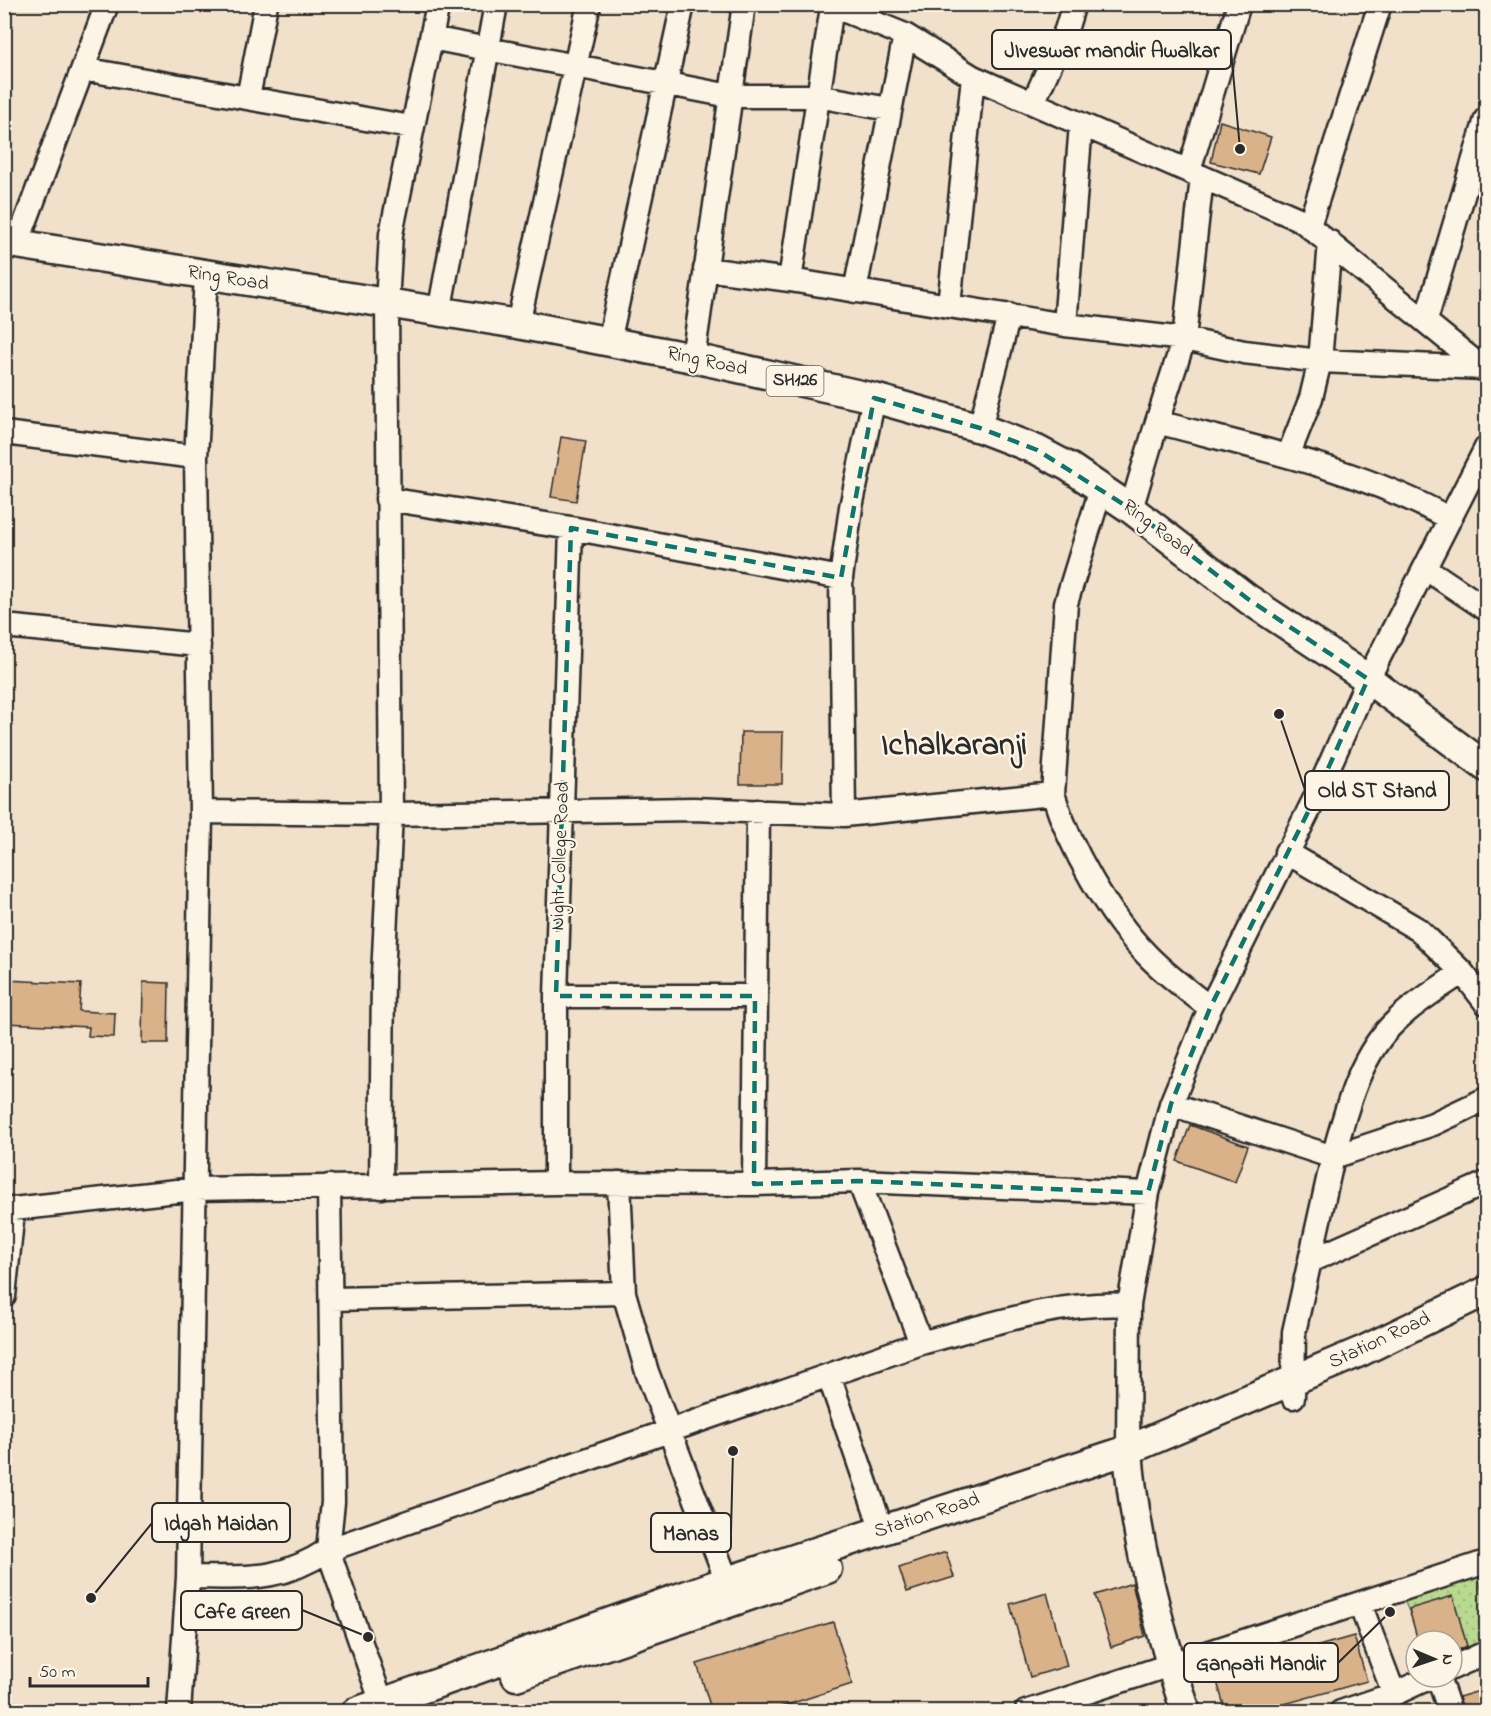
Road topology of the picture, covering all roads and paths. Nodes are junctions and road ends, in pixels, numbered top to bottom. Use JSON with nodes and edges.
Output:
{"nodes":[{"id":1,"x":106,"y":4,"type":"edge"},
{"id":2,"x":266,"y":4,"type":"edge"},
{"id":3,"x":438,"y":4,"type":"edge"},
{"id":4,"x":496,"y":4,"type":"edge"},
{"id":5,"x":589,"y":4,"type":"edge"},
{"id":6,"x":682,"y":4,"type":"edge"},
{"id":7,"x":744,"y":4,"type":"edge"},
{"id":8,"x":1074,"y":4,"type":"edge"},
{"id":9,"x":1239,"y":4,"type":"edge"},
{"id":10,"x":1380,"y":4,"type":"edge"},
{"id":11,"x":830,"y":6,"type":"edge"},
{"id":12,"x":905,"y":35,"type":"junction"},
{"id":13,"x":431,"y":38,"type":"junction"},
{"id":14,"x":487,"y":49,"type":"junction"},
{"id":15,"x":577,"y":66,"type":"junction"},
{"id":16,"x":83,"y":69,"type":"junction"},
{"id":17,"x":973,"y":77,"type":"junction"},
{"id":18,"x":665,"y":83,"type":"junction"},
{"id":19,"x":730,"y":96,"type":"junction"},
{"id":20,"x":817,"y":96,"type":"junction"},
{"id":21,"x":249,"y":98,"type":"junction"},
{"id":22,"x":1033,"y":103,"type":"junction"},
{"id":23,"x":889,"y":110,"type":"junction"},
{"id":24,"x":1486,"y":119,"type":"edge"},
{"id":25,"x":1081,"y":124,"type":"junction"},
{"id":26,"x":411,"y":127,"type":"junction"},
{"id":27,"x":1195,"y":174,"type":"junction"},
{"id":28,"x":1308,"y":226,"type":"junction"},
{"id":29,"x":1330,"y":242,"type":"junction"},
{"id":30,"x":11,"y":243,"type":"edge"},
{"id":31,"x":705,"y":269,"type":"junction"},
{"id":32,"x":206,"y":276,"type":"junction"},
{"id":33,"x":790,"y":280,"type":"junction"},
{"id":34,"x":855,"y":291,"type":"junction"},
{"id":35,"x":387,"y":304,"type":"junction"},
{"id":36,"x":949,"y":305,"type":"junction"},
{"id":37,"x":439,"y":313,"type":"junction"},
{"id":38,"x":1009,"y":315,"type":"junction"},
{"id":39,"x":1426,"y":320,"type":"junction"},
{"id":40,"x":518,"y":324,"type":"junction"},
{"id":41,"x":1065,"y":325,"type":"junction"},
{"id":42,"x":1184,"y":339,"type":"junction"},
{"id":43,"x":609,"y":342,"type":"junction"},
{"id":44,"x":693,"y":358,"type":"junction"},
{"id":45,"x":1320,"y":361,"type":"junction"},
{"id":46,"x":1485,"y":370,"type":"edge"},
{"id":47,"x":874,"y":398,"type":"junction"},
{"id":48,"x":1157,"y":422,"type":"junction"},
{"id":49,"x":980,"y":428,"type":"junction"},
{"id":50,"x":7,"y":441,"type":"edge"},
{"id":51,"x":1486,"y":448,"type":"edge"},
{"id":52,"x":1288,"y":456,"type":"junction"},
{"id":53,"x":196,"y":457,"type":"junction"},
{"id":54,"x":1101,"y":489,"type":"junction"},
{"id":55,"x":387,"y":499,"type":"junction"},
{"id":56,"x":1131,"y":509,"type":"junction"},
{"id":57,"x":1450,"y":519,"type":"junction"},
{"id":58,"x":571,"y":528,"type":"junction"},
{"id":59,"x":1425,"y":568,"type":"junction"},
{"id":60,"x":841,"y":578,"type":"junction"},
{"id":61,"x":1486,"y":609,"type":"edge"},
{"id":62,"x":4,"y":626,"type":"edge"},
{"id":63,"x":199,"y":645,"type":"junction"},
{"id":64,"x":1368,"y":679,"type":"junction"},
{"id":65,"x":1486,"y":767,"type":"edge"},
{"id":66,"x":1053,"y":794,"type":"junction"},
{"id":67,"x":758,"y":811,"type":"junction"},
{"id":68,"x":201,"y":812,"type":"junction"},
{"id":69,"x":562,"y":812,"type":"junction"},
{"id":70,"x":391,"y":814,"type":"junction"},
{"id":71,"x":844,"y":815,"type":"junction"},
{"id":72,"x":1286,"y":852,"type":"junction"},
{"id":73,"x":1462,"y":972,"type":"junction"},
{"id":74,"x":556,"y":996,"type":"junction"},
{"id":75,"x":755,"y":996,"type":"junction"},
{"id":76,"x":1486,"y":1003,"type":"edge"},
{"id":77,"x":1210,"y":1008,"type":"junction"},
{"id":78,"x":1486,"y":1099,"type":"edge"},
{"id":79,"x":1171,"y":1104,"type":"junction"},
{"id":80,"x":1333,"y":1157,"type":"junction"},
{"id":81,"x":859,"y":1181,"type":"junction"},
{"id":82,"x":556,"y":1183,"type":"junction"},
{"id":83,"x":620,"y":1183,"type":"junction"},
{"id":84,"x":1486,"y":1183,"type":"edge"},
{"id":85,"x":754,"y":1184,"type":"junction"},
{"id":86,"x":329,"y":1186,"type":"junction"},
{"id":87,"x":381,"y":1187,"type":"junction"},
{"id":88,"x":195,"y":1189,"type":"junction"},
{"id":89,"x":1148,"y":1193,"type":"junction"},
{"id":90,"x":9,"y":1211,"type":"edge"},
{"id":91,"x":1310,"y":1261,"type":"junction"},
{"id":92,"x":1486,"y":1291,"type":"edge"},
{"id":93,"x":624,"y":1293,"type":"junction"},
{"id":94,"x":4,"y":1296,"type":"edge"},
{"id":95,"x":331,"y":1299,"type":"junction"},
{"id":96,"x":1129,"y":1305,"type":"junction"},
{"id":97,"x":1486,"y":1310,"type":"edge"},
{"id":98,"x":921,"y":1343,"type":"junction"},
{"id":99,"x":829,"y":1376,"type":"junction"},
{"id":100,"x":1293,"y":1389,"type":"junction"},
{"id":101,"x":670,"y":1432,"type":"junction"},
{"id":102,"x":1129,"y":1460,"type":"junction"},
{"id":103,"x":882,"y":1530,"type":"junction"},
{"id":104,"x":328,"y":1550,"type":"junction"},
{"id":105,"x":1486,"y":1562,"type":"edge"},
{"id":106,"x":188,"y":1577,"type":"junction"},
{"id":107,"x":727,"y":1581,"type":"junction"},
{"id":108,"x":1360,"y":1604,"type":"junction"},
{"id":109,"x":1482,"y":1654,"type":"dead end"},
{"id":110,"x":1464,"y":1662,"type":"edge"},
{"id":111,"x":1171,"y":1664,"type":"junction"},
{"id":112,"x":1408,"y":1689,"type":"edge"},
{"id":113,"x":1442,"y":1689,"type":"edge"},
{"id":114,"x":1383,"y":1702,"type":"edge"},
{"id":115,"x":382,"y":1703,"type":"junction"},
{"id":116,"x":179,"y":1712,"type":"edge"},
{"id":117,"x":356,"y":1712,"type":"edge"},
{"id":118,"x":409,"y":1712,"type":"edge"},
{"id":119,"x":1026,"y":1712,"type":"edge"},
{"id":120,"x":1186,"y":1712,"type":"edge"},
{"id":121,"x":1341,"y":1712,"type":"edge"},
{"id":122,"x":1450,"y":1712,"type":"edge"}],
"edges":[{"from":1,"to":16,"type":"street"},
{"from":2,"to":21,"type":"street"},
{"from":3,"to":13,"type":"street"},
{"from":4,"to":14,"type":"street"},
{"from":5,"to":15,"type":"street"},
{"from":6,"to":18,"type":"street"},
{"from":7,"to":19,"type":"street"},
{"from":8,"to":22,"type":"street"},
{"from":9,"to":27,"type":"street"},
{"from":10,"to":28,"type":"street"},
{"from":11,"to":12,"type":"street"},
{"from":11,"to":20,"type":"street"},
{"from":12,"to":17,"type":"street"},
{"from":12,"to":23,"type":"street"},
{"from":13,"to":14,"type":"street"},
{"from":13,"to":26,"type":"street"},
{"from":14,"to":15,"type":"street"},
{"from":14,"to":37,"type":"street"},
{"from":15,"to":18,"type":"street"},
{"from":15,"to":40,"type":"street"},
{"from":16,"to":21,"type":"street"},
{"from":16,"to":30,"type":"street"},
{"from":17,"to":22,"type":"street"},
{"from":17,"to":36,"type":"street"},
{"from":18,"to":19,"type":"street"},
{"from":18,"to":43,"type":"street"},
{"from":19,"to":20,"type":"street"},
{"from":19,"to":31,"type":"street"},
{"from":20,"to":23,"type":"street"},
{"from":20,"to":33,"type":"street"},
{"from":21,"to":26,"type":"street"},
{"from":22,"to":25,"type":"street"},
{"from":23,"to":34,"type":"street"},
{"from":24,"to":39,"type":"street"},
{"from":25,"to":27,"type":"street"},
{"from":25,"to":41,"type":"street"},
{"from":26,"to":35,"type":"street"},
{"from":27,"to":28,"type":"street"},
{"from":27,"to":42,"type":"street"},
{"from":28,"to":29,"type":"street"},
{"from":29,"to":39,"type":"street"},
{"from":29,"to":45,"type":"street"},
{"from":30,"to":32,"type":"main road","name":"Ring Road","number":"SH126"},
{"from":31,"to":33,"type":"street"},
{"from":31,"to":44,"type":"street"},
{"from":32,"to":35,"type":"main road","name":"Ring Road","number":"SH126"},
{"from":32,"to":53,"type":"street"},
{"from":33,"to":34,"type":"street"},
{"from":34,"to":36,"type":"street"},
{"from":35,"to":37,"type":"main road","name":"Ring Road","number":"SH126"},
{"from":35,"to":55,"type":"street"},
{"from":36,"to":38,"type":"street"},
{"from":37,"to":40,"type":"main road","name":"Ring Road","number":"SH126"},
{"from":38,"to":41,"type":"street"},
{"from":38,"to":49,"type":"street"},
{"from":39,"to":46,"type":"street"},
{"from":40,"to":43,"type":"main road","name":"Ring Road","number":"SH126"},
{"from":41,"to":42,"type":"street"},
{"from":42,"to":45,"type":"street"},
{"from":42,"to":48,"type":"street"},
{"from":43,"to":44,"type":"main road","name":"Ring Road","number":"SH126"},
{"from":44,"to":47,"type":"main road","name":"Ring Road","number":"SH126"},
{"from":45,"to":46,"type":"street"},
{"from":45,"to":52,"type":"street"},
{"from":47,"to":49,"type":"main road","name":"Ring Road","number":"SH126"},
{"from":47,"to":60,"type":"street"},
{"from":48,"to":52,"type":"street"},
{"from":48,"to":56,"type":"street"},
{"from":49,"to":54,"type":"main road","name":"Ring Road","number":"SH126"},
{"from":50,"to":53,"type":"street"},
{"from":51,"to":57,"type":"street"},
{"from":52,"to":57,"type":"street"},
{"from":53,"to":63,"type":"street"},
{"from":54,"to":56,"type":"main road","name":"Ring Road","number":"SH126"},
{"from":54,"to":66,"type":"street"},
{"from":55,"to":58,"type":"street"},
{"from":55,"to":70,"type":"street"},
{"from":56,"to":64,"type":"main road","name":"Ring Road","number":"SH126"},
{"from":57,"to":59,"type":"street"},
{"from":58,"to":60,"type":"street"},
{"from":58,"to":69,"type":"street","name":"Night College Road"},
{"from":59,"to":61,"type":"street"},
{"from":59,"to":64,"type":"street"},
{"from":60,"to":71,"type":"street"},
{"from":62,"to":63,"type":"street"},
{"from":63,"to":68,"type":"street"},
{"from":64,"to":65,"type":"main road","name":"Ring Road","number":"SH126"},
{"from":64,"to":72,"type":"street"},
{"from":66,"to":71,"type":"street"},
{"from":66,"to":77,"type":"street"},
{"from":67,"to":69,"type":"street"},
{"from":67,"to":71,"type":"street"},
{"from":67,"to":75,"type":"street"},
{"from":68,"to":70,"type":"street"},
{"from":68,"to":88,"type":"street"},
{"from":69,"to":70,"type":"street"},
{"from":69,"to":74,"type":"street","name":"Night College Road"},
{"from":70,"to":87,"type":"street"},
{"from":72,"to":73,"type":"street"},
{"from":72,"to":77,"type":"street"},
{"from":73,"to":76,"type":"street"},
{"from":73,"to":80,"type":"street"},
{"from":74,"to":75,"type":"street"},
{"from":74,"to":82,"type":"street","name":"Night College Road"},
{"from":75,"to":85,"type":"street"},
{"from":77,"to":79,"type":"street"},
{"from":78,"to":80,"type":"street"},
{"from":79,"to":80,"type":"street"},
{"from":79,"to":89,"type":"street"},
{"from":80,"to":91,"type":"street"},
{"from":81,"to":85,"type":"street"},
{"from":81,"to":89,"type":"street"},
{"from":81,"to":98,"type":"street"},
{"from":82,"to":83,"type":"street"},
{"from":82,"to":87,"type":"street"},
{"from":83,"to":85,"type":"street"},
{"from":83,"to":93,"type":"street"},
{"from":84,"to":91,"type":"street"},
{"from":86,"to":87,"type":"street"},
{"from":86,"to":88,"type":"street"},
{"from":86,"to":95,"type":"street"},
{"from":88,"to":90,"type":"street"},
{"from":88,"to":106,"type":"street"},
{"from":89,"to":96,"type":"street"},
{"from":90,"to":94,"type":"street"},
{"from":91,"to":100,"type":"street"},
{"from":92,"to":100,"type":"main road","name":"Station Road"},
{"from":93,"to":95,"type":"street"},
{"from":93,"to":101,"type":"street"},
{"from":95,"to":104,"type":"street"},
{"from":96,"to":98,"type":"street"},
{"from":96,"to":102,"type":"street"},
{"from":97,"to":100,"type":"main road","name":"Station Road"},
{"from":98,"to":99,"type":"street"},
{"from":99,"to":101,"type":"street"},
{"from":99,"to":103,"type":"street"},
{"from":100,"to":102,"type":"main road","name":"Station Road"},
{"from":101,"to":104,"type":"street"},
{"from":101,"to":107,"type":"street"},
{"from":102,"to":103,"type":"main road","name":"Station Road"},
{"from":102,"to":111,"type":"main road"},
{"from":102,"to":118,"type":"main road","name":"Station Road"},
{"from":103,"to":107,"type":"main road","name":"Station Road"},
{"from":104,"to":106,"type":"street"},
{"from":104,"to":115,"type":"street"},
{"from":105,"to":108,"type":"street"},
{"from":106,"to":116,"type":"street"},
{"from":107,"to":115,"type":"main road","name":"Station Road"},
{"from":108,"to":111,"type":"street"},
{"from":108,"to":114,"type":"street"},
{"from":109,"to":110,"type":"street"},
{"from":111,"to":119,"type":"street"},
{"from":111,"to":120,"type":"main road"},
{"from":112,"to":114,"type":"street"},
{"from":113,"to":122,"type":"street"},
{"from":114,"to":121,"type":"street"},
{"from":115,"to":117,"type":"main road","name":"Station Road"}]}
